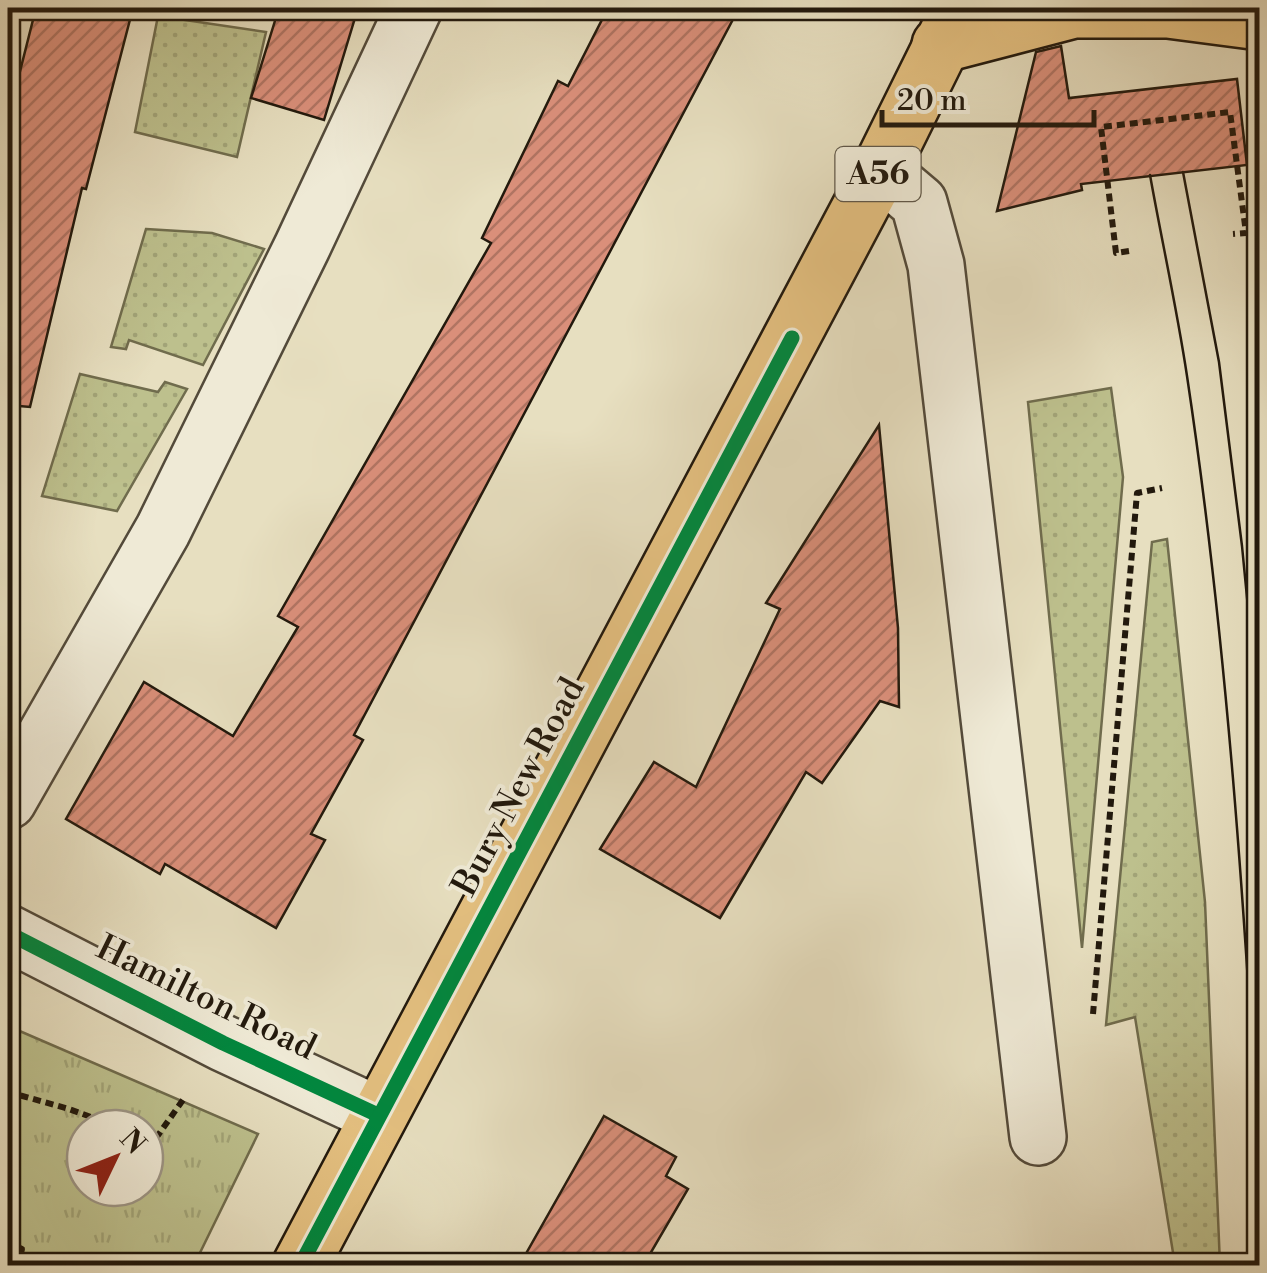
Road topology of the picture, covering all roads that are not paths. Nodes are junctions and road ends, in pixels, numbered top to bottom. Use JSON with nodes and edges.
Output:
{"nodes":[{"id":1,"x":414,"y":8,"type":"edge"},
{"id":2,"x":1260,"y":22,"type":"edge"},
{"id":3,"x":950,"y":26,"type":"edge"},
{"id":4,"x":880,"y":170,"type":"junction"},
{"id":5,"x":8,"y":801,"type":"edge"},
{"id":6,"x":8,"y":933,"type":"edge"},
{"id":7,"x":378,"y":1116,"type":"junction"},
{"id":8,"x":1038,"y":1138,"type":"dead end"},
{"id":9,"x":300,"y":1266,"type":"edge"}],
"edges":[{"from":1,"to":5,"type":"street"},
{"from":2,"to":3,"type":"highway"},
{"from":3,"to":4,"type":"highway","name":"Bury New Road","number":"A56"},
{"from":4,"to":7,"type":"highway","name":"Bury New Road","number":"A56"},
{"from":4,"to":8,"type":"street"},
{"from":6,"to":7,"type":"street","name":"Hamilton Road"},
{"from":7,"to":9,"type":"highway","name":"Bury New Road","number":"A56"}]}
